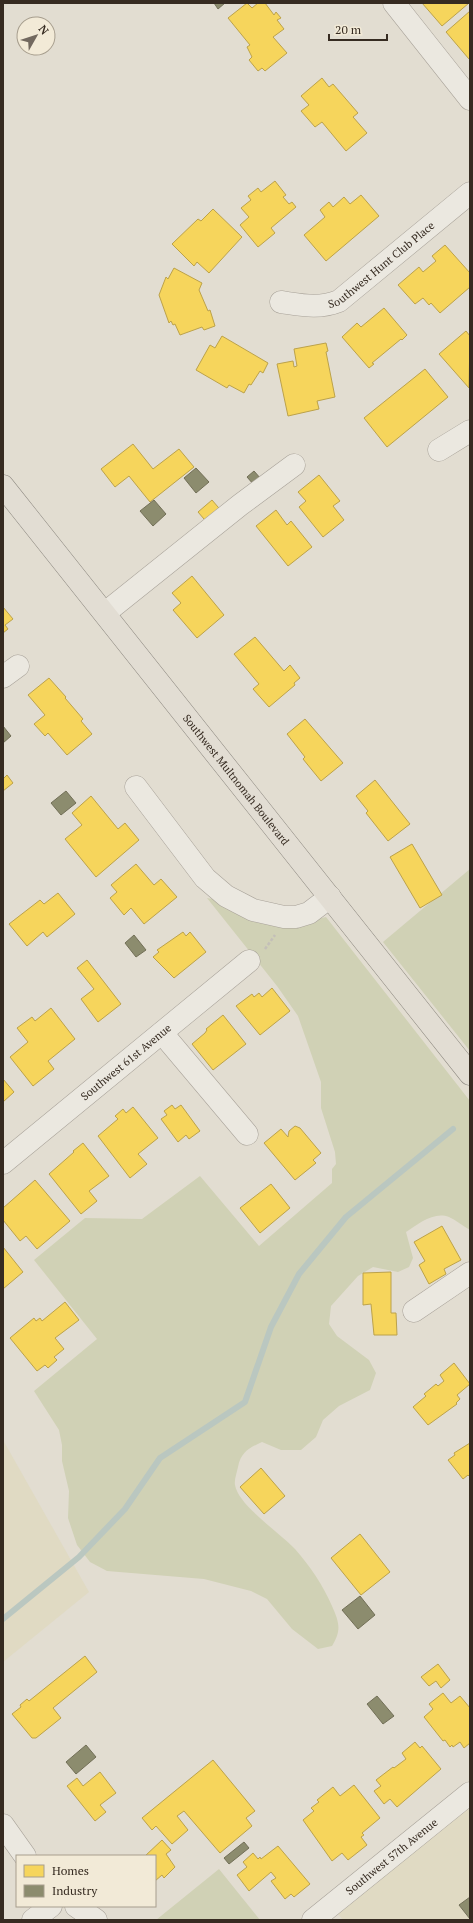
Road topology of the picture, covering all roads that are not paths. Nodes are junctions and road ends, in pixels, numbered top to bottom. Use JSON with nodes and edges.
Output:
{"nodes":[{"id":1,"x":394,"y":3,"type":"edge"},
{"id":2,"x":469,"y":94,"type":"edge"},
{"id":3,"x":470,"y":193,"type":"edge"},
{"id":4,"x":281,"y":302,"type":"dead end"},
{"id":5,"x":470,"y":431,"type":"edge"},
{"id":6,"x":439,"y":450,"type":"dead end"},
{"id":7,"x":294,"y":465,"type":"dead end"},
{"id":8,"x":3,"y":486,"type":"edge"},
{"id":9,"x":105,"y":613,"type":"junction"},
{"id":10,"x":136,"y":787,"type":"dead end"},
{"id":11,"x":330,"y":897,"type":"junction"},
{"id":12,"x":255,"y":956,"type":"road end"},
{"id":13,"x":162,"y":1033,"type":"junction"},
{"id":14,"x":470,"y":1074,"type":"edge"},
{"id":15,"x":247,"y":1134,"type":"dead end"},
{"id":16,"x":3,"y":1163,"type":"edge"},
{"id":17,"x":470,"y":1272,"type":"edge"},
{"id":18,"x":414,"y":1311,"type":"dead end"},
{"id":19,"x":470,"y":1793,"type":"edge"},
{"id":20,"x":3,"y":1825,"type":"edge"},
{"id":21,"x":24,"y":1855,"type":"edge"},
{"id":22,"x":49,"y":1907,"type":"edge"},
{"id":23,"x":77,"y":1907,"type":"edge"},
{"id":24,"x":33,"y":1920,"type":"edge"},
{"id":25,"x":96,"y":1920,"type":"edge"},
{"id":26,"x":312,"y":1920,"type":"edge"}],
"edges":[{"from":1,"to":2,"type":"street"},
{"from":3,"to":4,"type":"street","name":"Southwest Hunt Club Place"},
{"from":5,"to":6,"type":"street"},
{"from":7,"to":9,"type":"street"},
{"from":8,"to":9,"type":"main road","name":"Southwest Multnomah Boulevard"},
{"from":9,"to":11,"type":"main road","name":"Southwest Multnomah Boulevard"},
{"from":10,"to":11,"type":"street"},
{"from":11,"to":14,"type":"main road","name":"Southwest Multnomah Boulevard"},
{"from":12,"to":13,"type":"street","name":"Southwest 61st Avenue"},
{"from":13,"to":15,"type":"street"},
{"from":13,"to":16,"type":"street","name":"Southwest 61st Avenue"},
{"from":17,"to":18,"type":"street"},
{"from":19,"to":26,"type":"street","name":"Southwest 57th Avenue"},
{"from":20,"to":21,"type":"street"},
{"from":22,"to":24,"type":"street"},
{"from":23,"to":25,"type":"street"}]}
